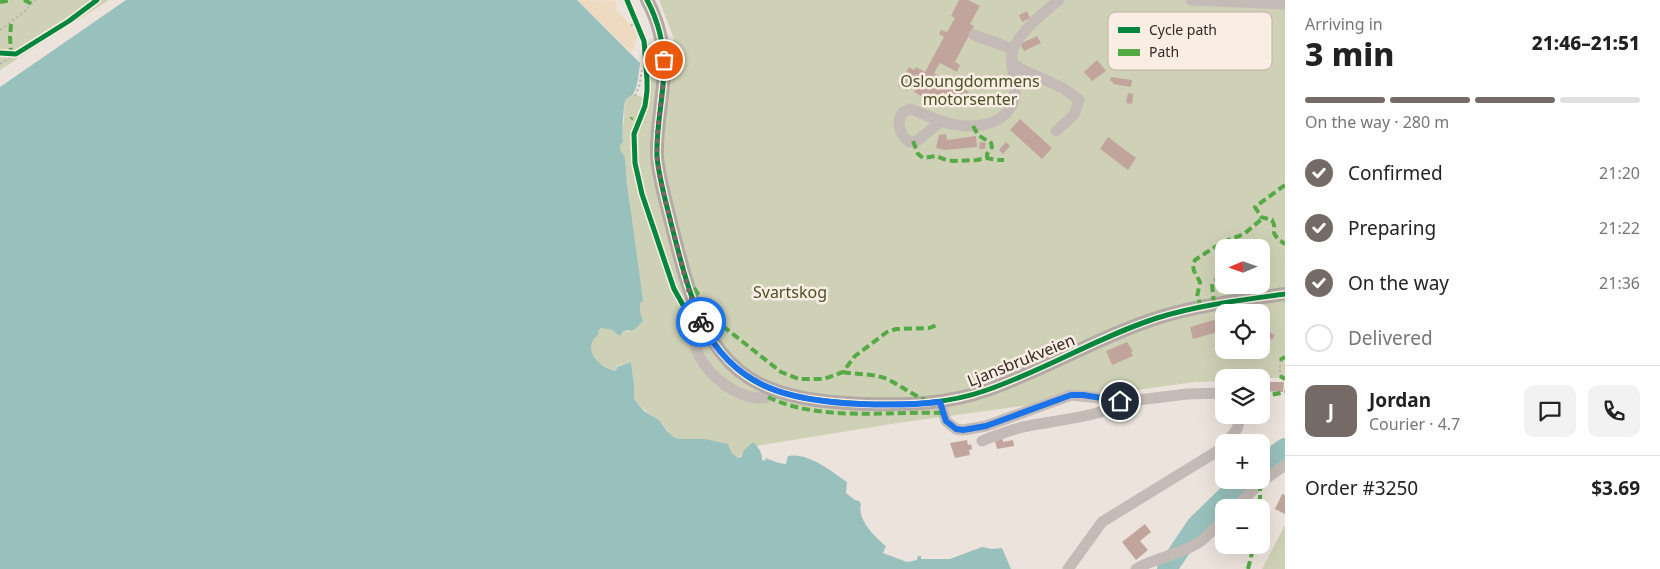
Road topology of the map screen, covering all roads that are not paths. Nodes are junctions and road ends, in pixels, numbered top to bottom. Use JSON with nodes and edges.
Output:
{"nodes":[{"id":1,"x":647,"y":0,"type":"edge"},
{"id":2,"x":1058,"y":0,"type":"edge"},
{"id":3,"x":1192,"y":0,"type":"edge"},
{"id":4,"x":1285,"y":4,"type":"edge"},
{"id":5,"x":974,"y":34,"type":"dead end"},
{"id":6,"x":1014,"y":49,"type":"junction"},
{"id":7,"x":1012,"y":62,"type":"junction"},
{"id":8,"x":941,"y":121,"type":"dead end"},
{"id":9,"x":1056,"y":131,"type":"dead end"},
{"id":10,"x":1285,"y":294,"type":"edge"},
{"id":11,"x":700,"y":318,"type":"junction"},
{"id":12,"x":778,"y":392,"type":"junction"},
{"id":13,"x":1215,"y":394,"type":"edge"},
{"id":14,"x":1120,"y":401,"type":"junction"},
{"id":15,"x":940,"y":402,"type":"junction"},
{"id":16,"x":982,"y":441,"type":"dead end"},
{"id":17,"x":1215,"y":453,"type":"edge"},
{"id":18,"x":1285,"y":465,"type":"edge"},
{"id":19,"x":1244,"y":499,"type":"edge"},
{"id":20,"x":1215,"y":527,"type":"edge"},
{"id":21,"x":1068,"y":569,"type":"edge"},
{"id":22,"x":1136,"y":569,"type":"edge"}],
"edges":[{"from":1,"to":11,"type":"main road","name":"Ljansbrukveien"},
{"from":2,"to":6,"type":"street"},
{"from":3,"to":4,"type":"street"},
{"from":5,"to":6,"type":"street"},
{"from":6,"to":7,"type":"street"},
{"from":7,"to":8,"type":"street"},
{"from":7,"to":9,"type":"street"},
{"from":10,"to":15,"type":"main road","name":"Ljansbrukveien"},
{"from":11,"to":12,"type":"main road","name":"Ljansbrukveien"},
{"from":11,"to":12,"type":"street"},
{"from":12,"to":15,"type":"main road","name":"Ljansbrukveien"},
{"from":13,"to":14,"type":"street"},
{"from":14,"to":15,"type":"street"},
{"from":14,"to":16,"type":"street"},
{"from":17,"to":21,"type":"street"},
{"from":18,"to":19,"type":"street"},
{"from":20,"to":22,"type":"street"}]}
